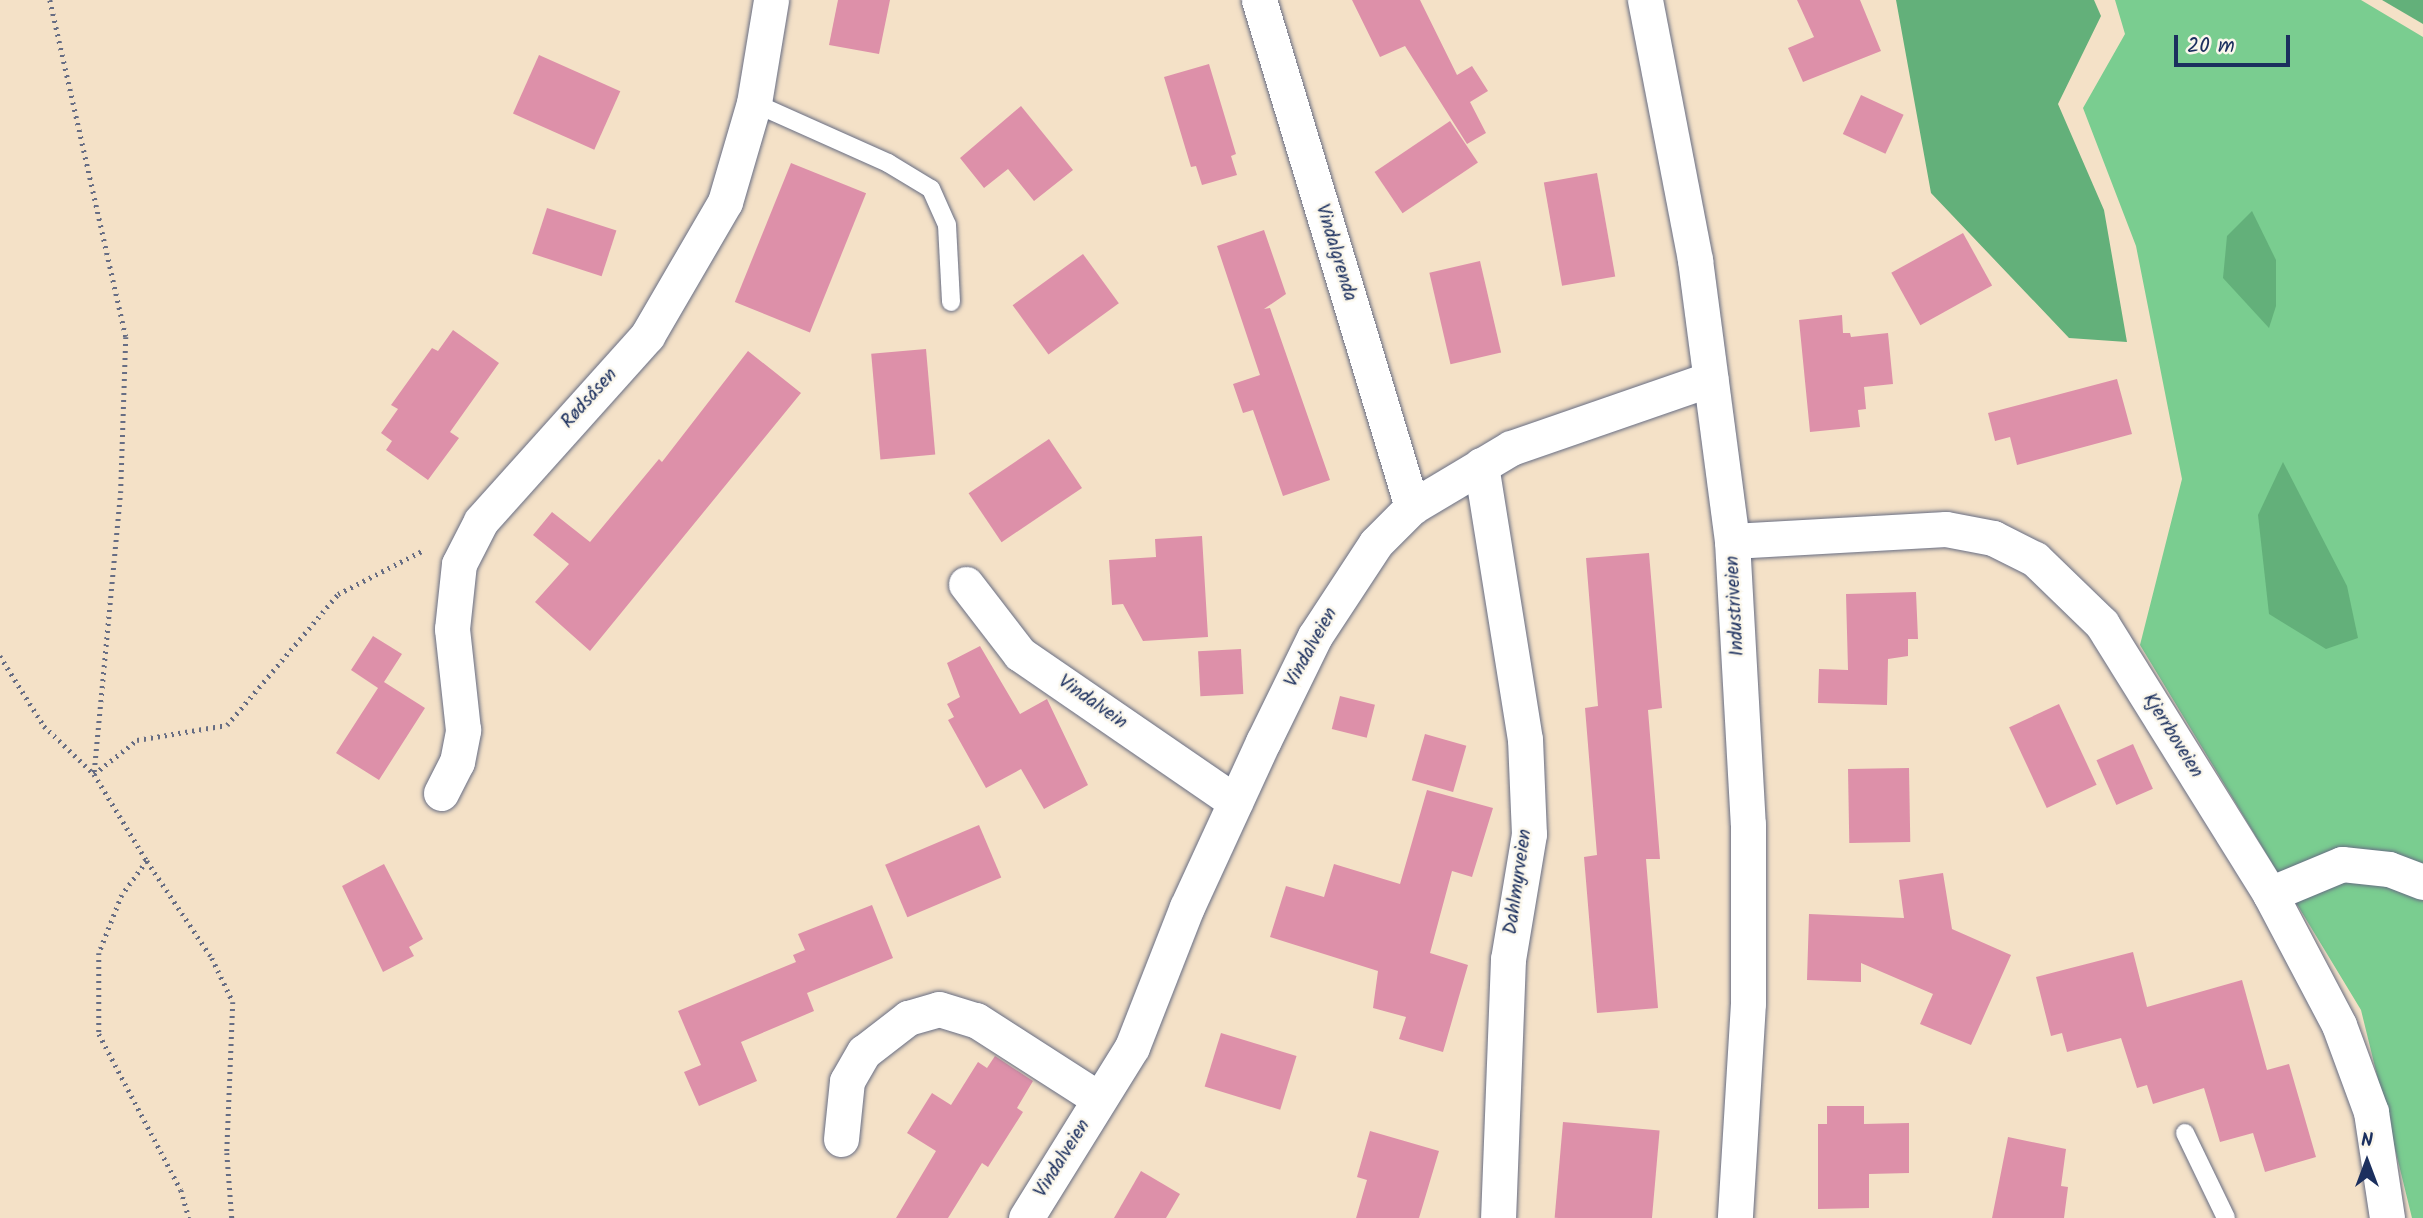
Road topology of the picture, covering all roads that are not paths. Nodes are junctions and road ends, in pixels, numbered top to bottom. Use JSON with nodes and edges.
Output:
{"nodes":[{"id":1,"x":771,"y":0,"type":"edge"},
{"id":2,"x":1259,"y":0,"type":"edge"},
{"id":3,"x":1645,"y":0,"type":"edge"},
{"id":4,"x":754,"y":103,"type":"junction"},
{"id":5,"x":951,"y":302,"type":"dead end"},
{"id":6,"x":1710,"y":379,"type":"junction"},
{"id":7,"x":1481,"y":465,"type":"junction"},
{"id":8,"x":1412,"y":507,"type":"junction"},
{"id":9,"x":1732,"y":541,"type":"junction"},
{"id":10,"x":966,"y":584,"type":"dead end"},
{"id":11,"x":441,"y":793,"type":"dead end"},
{"id":12,"x":1235,"y":802,"type":"junction"},
{"id":13,"x":2423,"y":882,"type":"edge"},
{"id":14,"x":2270,"y":894,"type":"junction"},
{"id":15,"x":1099,"y":1099,"type":"junction"},
{"id":16,"x":2185,"y":1133,"type":"dead end"},
{"id":17,"x":841,"y":1139,"type":"dead end"},
{"id":18,"x":1026,"y":1218,"type":"edge"},
{"id":19,"x":1497,"y":1218,"type":"edge"},
{"id":20,"x":1735,"y":1218,"type":"edge"},
{"id":21,"x":2225,"y":1218,"type":"edge"},
{"id":22,"x":2387,"y":1218,"type":"edge"}],
"edges":[{"from":1,"to":4,"type":"street","name":"Rødsåsen"},
{"from":2,"to":8,"type":"street","name":"Vindalgrenda"},
{"from":3,"to":6,"type":"street","name":"Industriveien"},
{"from":4,"to":5,"type":"lane"},
{"from":4,"to":11,"type":"street","name":"Rødsåsen"},
{"from":6,"to":7,"type":"street","name":"Vindalveien"},
{"from":6,"to":9,"type":"street","name":"Industriveien"},
{"from":7,"to":8,"type":"street","name":"Vindalveien"},
{"from":7,"to":19,"type":"street","name":"Dahlmyrveien"},
{"from":8,"to":12,"type":"street","name":"Vindalveien"},
{"from":9,"to":14,"type":"street","name":"Kjerrboveien"},
{"from":9,"to":20,"type":"street","name":"Industriveien"},
{"from":10,"to":12,"type":"street","name":"Vindalvein"},
{"from":12,"to":15,"type":"street","name":"Vindalveien"},
{"from":13,"to":14,"type":"street"},
{"from":14,"to":22,"type":"street","name":"Kjerrboveien"},
{"from":15,"to":17,"type":"street","name":"Vindalveien"},
{"from":15,"to":18,"type":"street","name":"Vindalveien"},
{"from":16,"to":21,"type":"lane"}]}
